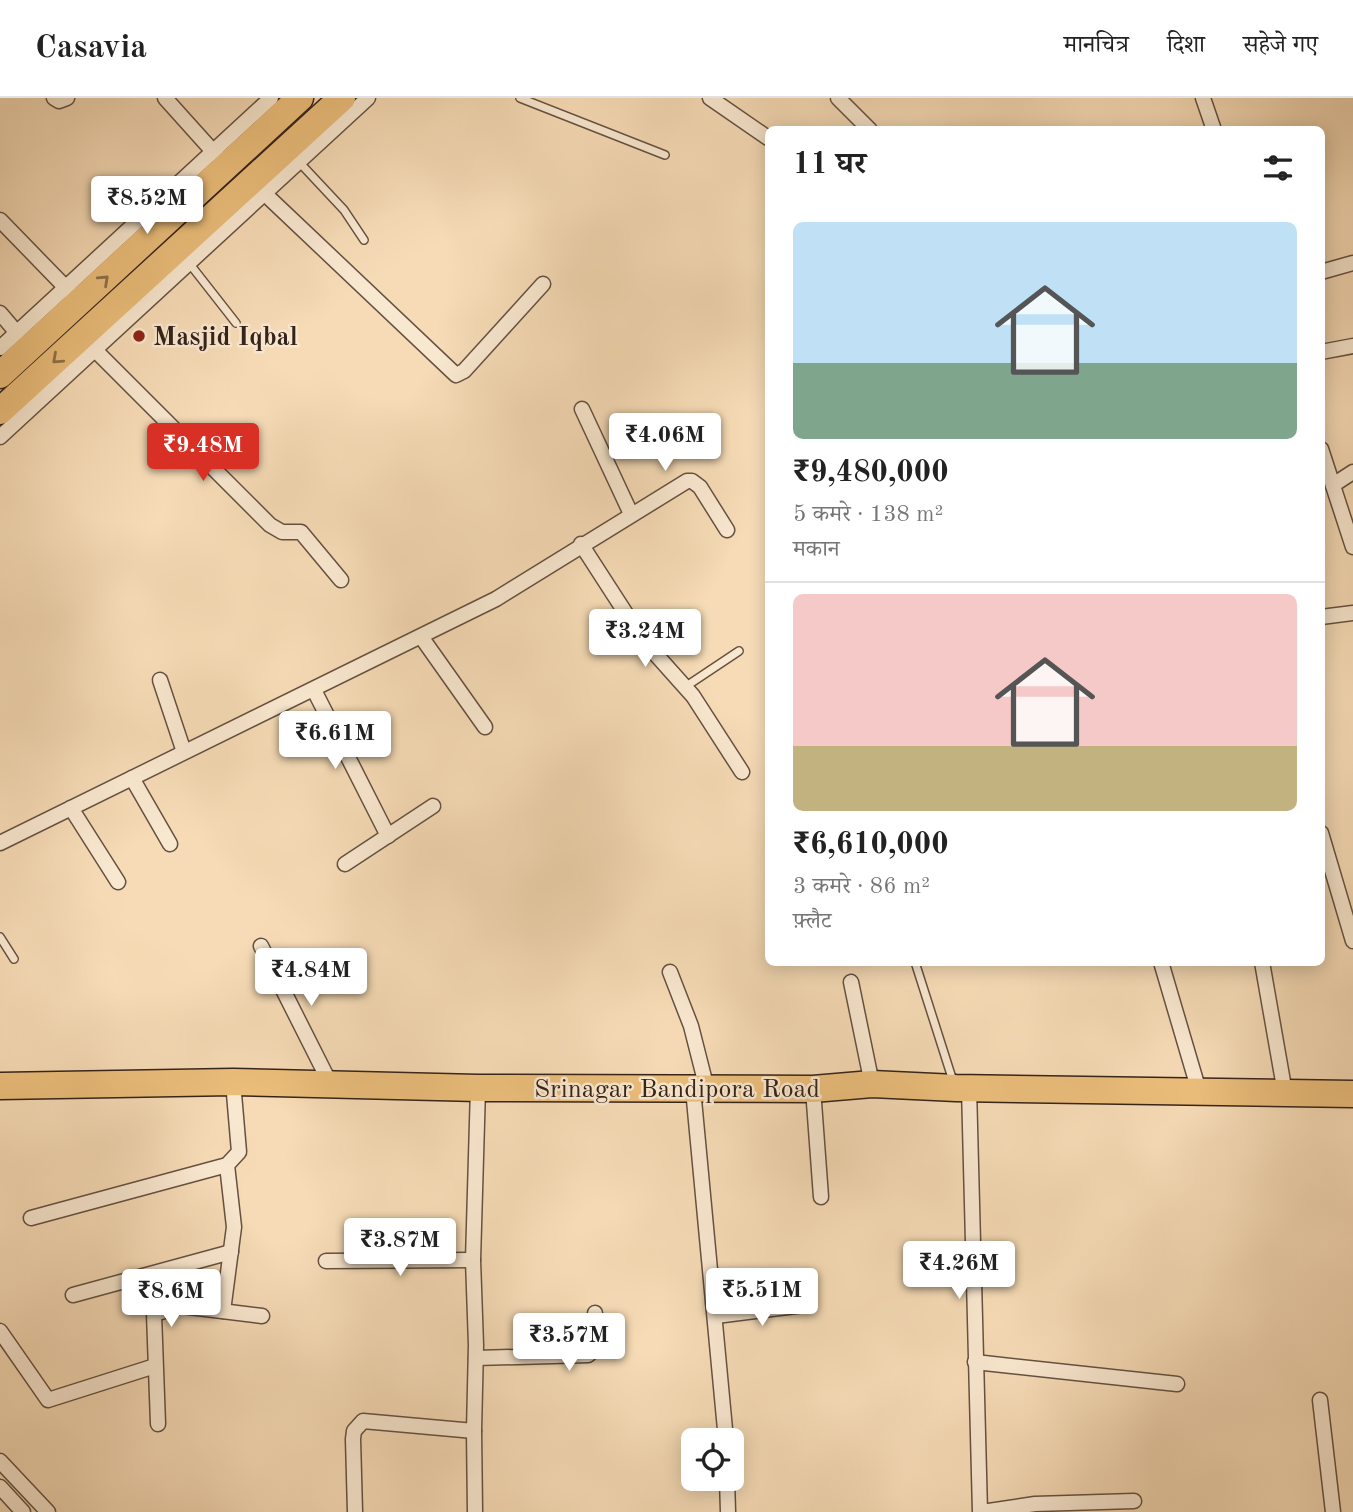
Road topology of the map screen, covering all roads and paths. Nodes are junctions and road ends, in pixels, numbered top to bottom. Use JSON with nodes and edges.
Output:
{"nodes":[{"id":1,"x":54,"y":98,"type":"edge"},
{"id":2,"x":67,"y":98,"type":"edge"},
{"id":3,"x":164,"y":98,"type":"edge"},
{"id":4,"x":271,"y":98,"type":"edge"},
{"id":5,"x":300,"y":98,"type":"edge"},
{"id":6,"x":342,"y":98,"type":"edge"},
{"id":7,"x":368,"y":98,"type":"edge"},
{"id":8,"x":520,"y":98,"type":"edge"},
{"id":9,"x":710,"y":98,"type":"edge"},
{"id":10,"x":838,"y":98,"type":"edge"},
{"id":11,"x":1202,"y":98,"type":"edge"},
{"id":12,"x":866,"y":126,"type":"edge"},
{"id":13,"x":1212,"y":126,"type":"edge"},
{"id":14,"x":765,"y":136,"type":"edge"},
{"id":15,"x":665,"y":155,"type":"dead end"},
{"id":16,"x":220,"y":159,"type":"junction"},
{"id":17,"x":299,"y":162,"type":"junction"},
{"id":18,"x":265,"y":194,"type":"junction"},
{"id":19,"x":0,"y":220,"type":"edge"},
{"id":20,"x":363,"y":240,"type":"dead end"},
{"id":21,"x":189,"y":263,"type":"junction"},
{"id":22,"x":1353,"y":263,"type":"edge"},
{"id":23,"x":1325,"y":271,"type":"edge"},
{"id":24,"x":543,"y":284,"type":"dead end"},
{"id":25,"x":73,"y":295,"type":"junction"},
{"id":26,"x":0,"y":313,"type":"edge"},
{"id":27,"x":236,"y":323,"type":"dead end"},
{"id":28,"x":17,"y":332,"type":"junction"},
{"id":29,"x":1353,"y":346,"type":"edge"},
{"id":30,"x":95,"y":350,"type":"junction"},
{"id":31,"x":1325,"y":351,"type":"edge"},
{"id":32,"x":6,"y":361,"type":"edge"},
{"id":33,"x":582,"y":409,"type":"dead end"},
{"id":34,"x":0,"y":411,"type":"edge"},
{"id":35,"x":0,"y":438,"type":"edge"},
{"id":36,"x":1325,"y":461,"type":"edge"},
{"id":37,"x":1353,"y":472,"type":"edge"},
{"id":38,"x":1333,"y":485,"type":"junction"},
{"id":39,"x":631,"y":514,"type":"junction"},
{"id":40,"x":727,"y":530,"type":"dead end"},
{"id":41,"x":581,"y":544,"type":"junction"},
{"id":42,"x":1353,"y":548,"type":"edge"},
{"id":43,"x":341,"y":580,"type":"dead end"},
{"id":44,"x":1353,"y":613,"type":"edge"},
{"id":45,"x":1325,"y":616,"type":"edge"},
{"id":46,"x":422,"y":638,"type":"junction"},
{"id":47,"x":739,"y":651,"type":"dead end"},
{"id":48,"x":160,"y":680,"type":"dead end"},
{"id":49,"x":685,"y":687,"type":"junction"},
{"id":50,"x":314,"y":690,"type":"junction"},
{"id":51,"x":485,"y":727,"type":"dead end"},
{"id":52,"x":184,"y":752,"type":"junction"},
{"id":53,"x":742,"y":772,"type":"dead end"},
{"id":54,"x":132,"y":778,"type":"junction"},
{"id":55,"x":433,"y":806,"type":"dead end"},
{"id":56,"x":71,"y":808,"type":"junction"},
{"id":57,"x":388,"y":836,"type":"junction"},
{"id":58,"x":0,"y":843,"type":"edge"},
{"id":59,"x":170,"y":844,"type":"dead end"},
{"id":60,"x":1325,"y":846,"type":"edge"},
{"id":61,"x":345,"y":864,"type":"dead end"},
{"id":62,"x":118,"y":882,"type":"dead end"},
{"id":63,"x":0,"y":937,"type":"edge"},
{"id":64,"x":1353,"y":941,"type":"edge"},
{"id":65,"x":261,"y":946,"type":"dead end"},
{"id":66,"x":14,"y":959,"type":"dead end"},
{"id":67,"x":916,"y":966,"type":"edge"},
{"id":68,"x":1162,"y":966,"type":"edge"},
{"id":69,"x":1263,"y":966,"type":"edge"},
{"id":70,"x":670,"y":972,"type":"dead end"},
{"id":71,"x":850,"y":982,"type":"dead end"},
{"id":72,"x":233,"y":1082,"type":"junction"},
{"id":73,"x":331,"y":1084,"type":"junction"},
{"id":74,"x":872,"y":1084,"type":"junction"},
{"id":75,"x":0,"y":1086,"type":"edge"},
{"id":76,"x":478,"y":1088,"type":"junction"},
{"id":77,"x":962,"y":1088,"type":"junction"},
{"id":78,"x":700,"y":1089,"type":"junction"},
{"id":79,"x":813,"y":1089,"type":"junction"},
{"id":80,"x":1199,"y":1091,"type":"junction"},
{"id":81,"x":1285,"y":1093,"type":"junction"},
{"id":82,"x":1353,"y":1094,"type":"edge"},
{"id":83,"x":227,"y":1165,"type":"junction"},
{"id":84,"x":821,"y":1197,"type":"dead end"},
{"id":85,"x":31,"y":1218,"type":"dead end"},
{"id":86,"x":231,"y":1252,"type":"junction"},
{"id":87,"x":473,"y":1260,"type":"junction"},
{"id":88,"x":326,"y":1261,"type":"dead end"},
{"id":89,"x":73,"y":1295,"type":"dead end"},
{"id":90,"x":804,"y":1305,"type":"dead end"},
{"id":91,"x":223,"y":1311,"type":"junction"},
{"id":92,"x":595,"y":1312,"type":"dead end"},
{"id":93,"x":262,"y":1316,"type":"dead end"},
{"id":94,"x":716,"y":1316,"type":"junction"},
{"id":95,"x":0,"y":1331,"type":"edge"},
{"id":96,"x":476,"y":1358,"type":"junction"},
{"id":97,"x":975,"y":1362,"type":"junction"},
{"id":98,"x":155,"y":1366,"type":"junction"},
{"id":99,"x":1177,"y":1384,"type":"dead end"},
{"id":100,"x":1320,"y":1400,"type":"dead end"},
{"id":101,"x":158,"y":1424,"type":"dead end"},
{"id":102,"x":725,"y":1428,"type":"edge"},
{"id":103,"x":474,"y":1431,"type":"junction"},
{"id":104,"x":0,"y":1461,"type":"edge"},
{"id":105,"x":0,"y":1487,"type":"edge"},
{"id":106,"x":727,"y":1491,"type":"edge"},
{"id":107,"x":1134,"y":1501,"type":"dead end"},
{"id":108,"x":1035,"y":1508,"type":"edge"},
{"id":109,"x":23,"y":1512,"type":"edge"},
{"id":110,"x":47,"y":1512,"type":"edge"},
{"id":111,"x":355,"y":1512,"type":"edge"},
{"id":112,"x":475,"y":1512,"type":"edge"},
{"id":113,"x":728,"y":1512,"type":"edge"},
{"id":114,"x":981,"y":1512,"type":"edge"},
{"id":115,"x":1333,"y":1512,"type":"edge"}],
"edges":[{"from":1,"to":2,"type":"street"},
{"from":3,"to":16,"type":"street"},
{"from":4,"to":16,"type":"street"},
{"from":5,"to":16,"type":"highway"},
{"from":6,"to":34,"type":"highway","one_way":true},
{"from":7,"to":17,"type":"street"},
{"from":8,"to":15,"type":"lane"},
{"from":9,"to":14,"type":"street"},
{"from":10,"to":12,"type":"street"},
{"from":11,"to":13,"type":"street"},
{"from":16,"to":25,"type":"highway"},
{"from":17,"to":18,"type":"street"},
{"from":17,"to":20,"type":"lane"},
{"from":18,"to":21,"type":"street"},
{"from":18,"to":24,"type":"street"},
{"from":19,"to":25,"type":"street"},
{"from":21,"to":27,"type":"lane"},
{"from":21,"to":30,"type":"street"},
{"from":22,"to":23,"type":"street"},
{"from":25,"to":28,"type":"street"},
{"from":25,"to":32,"type":"highway"},
{"from":26,"to":28,"type":"street"},
{"from":28,"to":32,"type":"street"},
{"from":29,"to":31,"type":"street"},
{"from":30,"to":35,"type":"street"},
{"from":30,"to":43,"type":"street"},
{"from":33,"to":39,"type":"street"},
{"from":36,"to":38,"type":"street"},
{"from":37,"to":38,"type":"street"},
{"from":38,"to":42,"type":"street"},
{"from":39,"to":40,"type":"street"},
{"from":39,"to":41,"type":"street"},
{"from":41,"to":46,"type":"street"},
{"from":41,"to":49,"type":"street"},
{"from":44,"to":45,"type":"street"},
{"from":46,"to":50,"type":"street"},
{"from":46,"to":51,"type":"street"},
{"from":47,"to":49,"type":"lane"},
{"from":48,"to":52,"type":"street"},
{"from":49,"to":53,"type":"street"},
{"from":50,"to":52,"type":"street"},
{"from":50,"to":57,"type":"street"},
{"from":52,"to":54,"type":"street"},
{"from":54,"to":56,"type":"street"},
{"from":54,"to":59,"type":"street"},
{"from":55,"to":57,"type":"street"},
{"from":56,"to":58,"type":"street"},
{"from":56,"to":62,"type":"street"},
{"from":57,"to":61,"type":"street"},
{"from":60,"to":64,"type":"street"},
{"from":63,"to":66,"type":"lane"},
{"from":65,"to":73,"type":"street"},
{"from":67,"to":77,"type":"lane"},
{"from":68,"to":80,"type":"street"},
{"from":69,"to":81,"type":"street"},
{"from":70,"to":78,"type":"street"},
{"from":71,"to":74,"type":"street"},
{"from":72,"to":73,"type":"highway","name":"Srinagar Bandipora Road"},
{"from":72,"to":75,"type":"highway","name":"Srinagar Bandipora Road"},
{"from":72,"to":83,"type":"street"},
{"from":73,"to":76,"type":"highway","name":"Srinagar Bandipora Road"},
{"from":74,"to":77,"type":"highway","name":"Srinagar Bandipora Road"},
{"from":74,"to":79,"type":"highway","name":"Srinagar Bandipora Road"},
{"from":76,"to":78,"type":"highway","name":"Srinagar Bandipora Road"},
{"from":76,"to":87,"type":"street"},
{"from":77,"to":80,"type":"highway","name":"Srinagar Bandipora Road"},
{"from":77,"to":97,"type":"street"},
{"from":78,"to":79,"type":"highway","name":"Srinagar Bandipora Road"},
{"from":78,"to":94,"type":"street"},
{"from":79,"to":84,"type":"street"},
{"from":80,"to":81,"type":"highway","name":"Srinagar Bandipora Road"},
{"from":81,"to":82,"type":"highway","name":"Srinagar Bandipora Road"},
{"from":83,"to":85,"type":"street"},
{"from":83,"to":86,"type":"street"},
{"from":86,"to":89,"type":"street"},
{"from":86,"to":91,"type":"street"},
{"from":87,"to":88,"type":"street"},
{"from":87,"to":96,"type":"street"},
{"from":90,"to":94,"type":"street"},
{"from":91,"to":93,"type":"street"},
{"from":91,"to":98,"type":"street"},
{"from":92,"to":96,"type":"street"},
{"from":94,"to":102,"type":"street"},
{"from":95,"to":98,"type":"street"},
{"from":96,"to":103,"type":"street"},
{"from":97,"to":99,"type":"street"},
{"from":97,"to":114,"type":"street"},
{"from":98,"to":101,"type":"street"},
{"from":100,"to":115,"type":"street"},
{"from":103,"to":111,"type":"street"},
{"from":103,"to":112,"type":"street"},
{"from":104,"to":110,"type":"street"},
{"from":105,"to":109,"type":"street"},
{"from":106,"to":113,"type":"street"},
{"from":107,"to":108,"type":"street"},
{"from":108,"to":114,"type":"street"}]}
